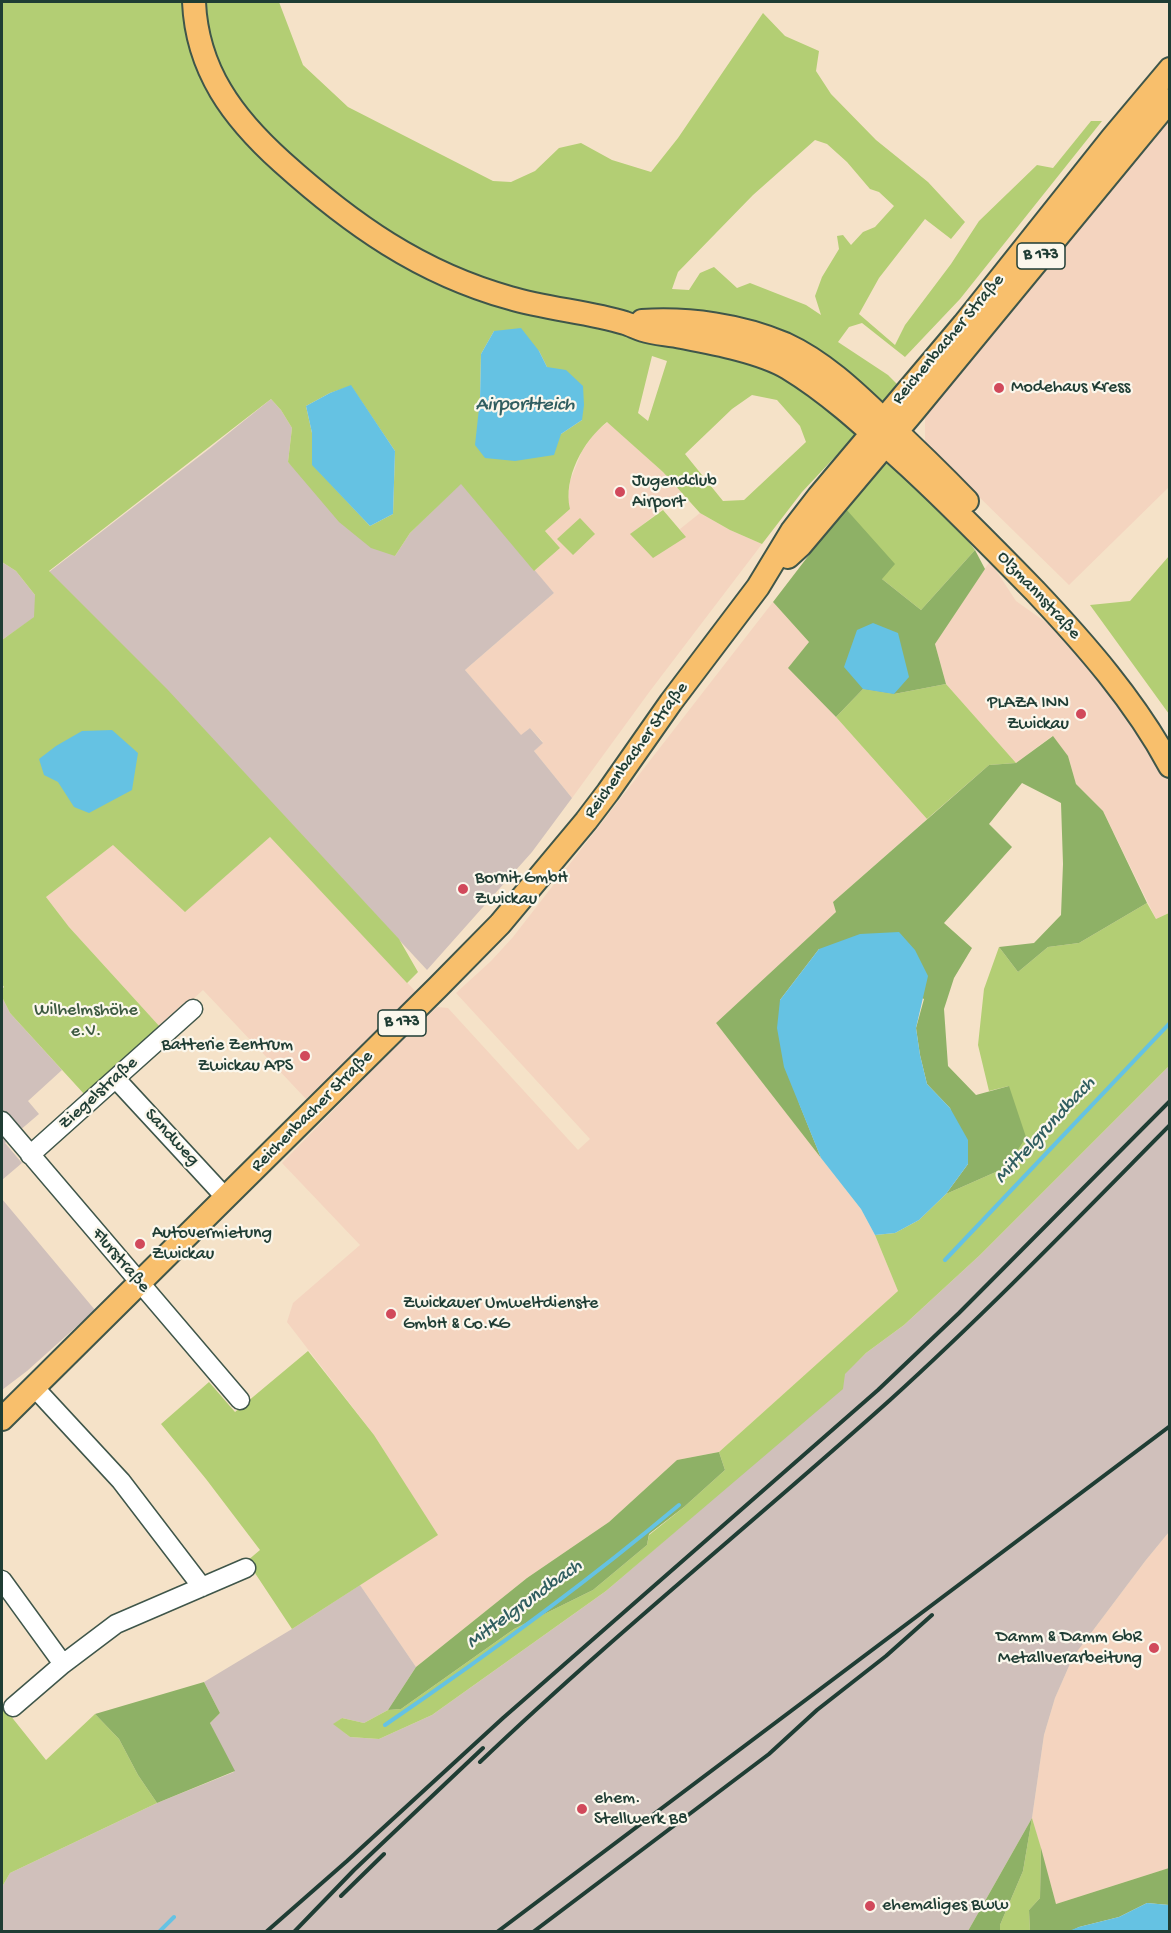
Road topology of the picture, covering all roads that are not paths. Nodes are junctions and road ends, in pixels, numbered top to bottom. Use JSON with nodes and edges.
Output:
{"nodes":[{"id":1,"x":194,"y":2,"type":"edge"},
{"id":2,"x":1170,"y":69,"type":"edge"},
{"id":3,"x":1170,"y":100,"type":"edge"},
{"id":4,"x":884,"y":432,"type":"junction"},
{"id":5,"x":1170,"y":740,"type":"edge"},
{"id":6,"x":1170,"y":766,"type":"edge"},
{"id":7,"x":194,"y":1009,"type":"dead end"},
{"id":8,"x":117,"y":1079,"type":"junction"},
{"id":9,"x":2,"y":1121,"type":"edge"},
{"id":10,"x":30,"y":1155,"type":"junction"},
{"id":11,"x":226,"y":1198,"type":"junction"},
{"id":12,"x":139,"y":1283,"type":"junction"},
{"id":13,"x":34,"y":1388,"type":"junction"},
{"id":14,"x":240,"y":1400,"type":"dead end"},
{"id":15,"x":2,"y":1419,"type":"edge"},
{"id":16,"x":246,"y":1568,"type":"dead end"},
{"id":17,"x":2,"y":1580,"type":"edge"},
{"id":18,"x":202,"y":1587,"type":"junction"},
{"id":19,"x":63,"y":1664,"type":"junction"},
{"id":20,"x":13,"y":1707,"type":"dead end"}],
"edges":[{"from":1,"to":4,"type":"main road"},
{"from":2,"to":4,"type":"main road","name":"Reichenbacher Straße","number":"B 173"},
{"from":3,"to":4,"type":"main road","name":"Reichenbacher Straße","number":"B 173"},
{"from":4,"to":5,"type":"main road","name":"Olzmannstraße"},
{"from":4,"to":6,"type":"main road","name":"Olzmannstraße"},
{"from":4,"to":11,"type":"main road","name":"Reichenbacher Straße","number":"B 173"},
{"from":7,"to":8,"type":"street","name":"Ziegelstraße"},
{"from":8,"to":10,"type":"street","name":"Ziegelstraße"},
{"from":8,"to":11,"type":"street","name":"Sandweg"},
{"from":9,"to":10,"type":"street","name":"Flurstraße"},
{"from":10,"to":12,"type":"street","name":"Flurstraße"},
{"from":11,"to":12,"type":"main road","name":"Reichenbacher Straße","number":"B 173"},
{"from":12,"to":13,"type":"main road","name":"Reichenbacher Straße","number":"B 173"},
{"from":12,"to":14,"type":"street","name":"Flurstraße"},
{"from":13,"to":15,"type":"main road","name":"Reichenbacher Straße","number":"B 173"},
{"from":13,"to":18,"type":"street"},
{"from":16,"to":18,"type":"street"},
{"from":17,"to":19,"type":"street"},
{"from":18,"to":19,"type":"street"},
{"from":19,"to":20,"type":"street"}]}
